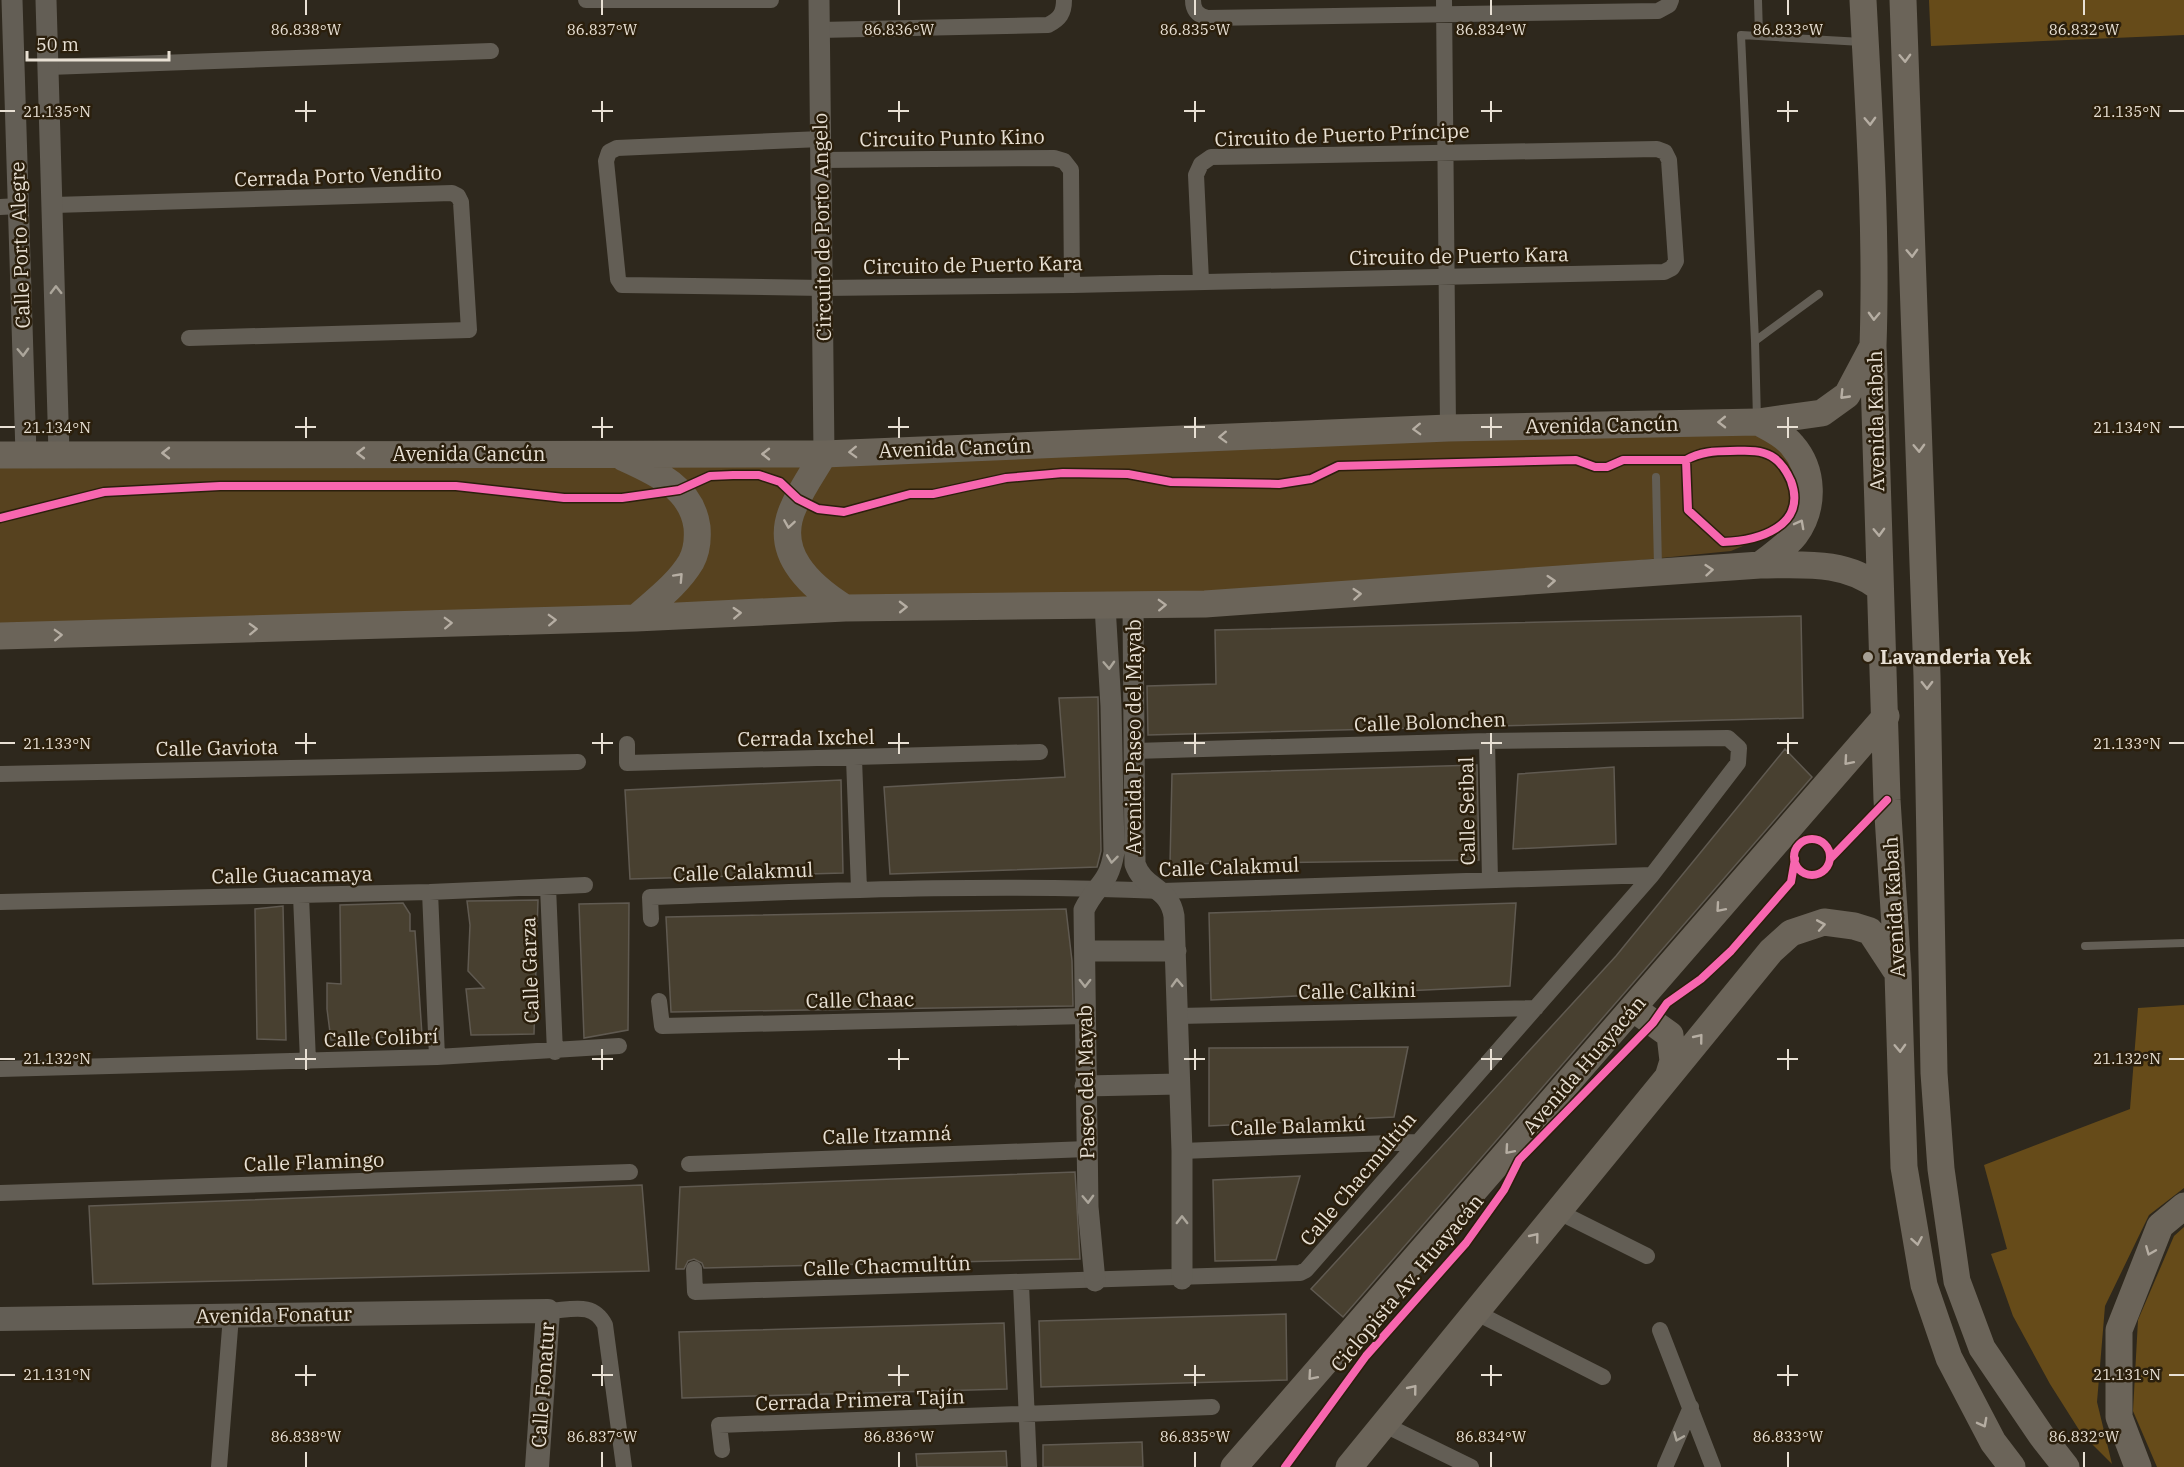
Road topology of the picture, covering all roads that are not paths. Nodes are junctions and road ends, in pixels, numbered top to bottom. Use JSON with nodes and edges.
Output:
{"nodes":[{"id":1,"x":12,"y":0,"type":"edge"},
{"id":2,"x":46,"y":0,"type":"edge"},
{"id":3,"x":586,"y":0,"type":"edge"},
{"id":4,"x":771,"y":0,"type":"edge"},
{"id":5,"x":819,"y":0,"type":"edge"},
{"id":6,"x":1064,"y":0,"type":"edge"},
{"id":7,"x":1671,"y":0,"type":"edge"},
{"id":8,"x":1758,"y":0,"type":"edge"},
{"id":9,"x":1863,"y":0,"type":"edge"},
{"id":10,"x":1873,"y":0,"type":"edge"},
{"id":11,"x":1903,"y":0,"type":"edge"},
{"id":12,"x":1196,"y":8,"type":"edge"},
{"id":13,"x":1444,"y":8,"type":"edge"},
{"id":14,"x":819,"y":30,"type":"junction"},
{"id":15,"x":1759,"y":35,"type":"junction"},
{"id":16,"x":1865,"y":42,"type":"junction"},
{"id":17,"x":491,"y":51,"type":"dead end"},
{"id":18,"x":49,"y":67,"type":"junction"},
{"id":19,"x":7,"y":70,"type":"edge"},
{"id":20,"x":821,"y":139,"type":"junction"},
{"id":21,"x":1447,"y":152,"type":"junction"},
{"id":22,"x":820,"y":160,"type":"junction"},
{"id":23,"x":54,"y":205,"type":"junction"},
{"id":24,"x":10,"y":206,"type":"edge"},
{"id":25,"x":1672,"y":268,"type":"joint"},
{"id":26,"x":1445,"y":278,"type":"junction"},
{"id":27,"x":1201,"y":281,"type":"junction"},
{"id":28,"x":1072,"y":285,"type":"junction"},
{"id":29,"x":823,"y":288,"type":"junction"},
{"id":30,"x":1820,"y":294,"type":"dead end"},
{"id":31,"x":189,"y":338,"type":"dead end"},
{"id":32,"x":1755,"y":341,"type":"junction"},
{"id":33,"x":1874,"y":346,"type":"junction"},
{"id":34,"x":1758,"y":422,"type":"junction"},
{"id":35,"x":1448,"y":428,"type":"junction"},
{"id":36,"x":59,"y":453,"type":"junction"},
{"id":37,"x":13,"y":454,"type":"edge"},
{"id":38,"x":616,"y":454,"type":"junction"},
{"id":39,"x":824,"y":454,"type":"junction"},
{"id":40,"x":1656,"y":477,"type":"dead end"},
{"id":41,"x":1760,"y":565,"type":"junction"},
{"id":42,"x":1659,"y":574,"type":"junction"},
{"id":43,"x":1880,"y":588,"type":"junction"},
{"id":44,"x":1105,"y":606,"type":"junction"},
{"id":45,"x":1133,"y":606,"type":"junction"},
{"id":46,"x":844,"y":608,"type":"junction"},
{"id":47,"x":636,"y":618,"type":"junction"},
{"id":48,"x":0,"y":636,"type":"edge"},
{"id":49,"x":1886,"y":716,"type":"junction"},
{"id":50,"x":1728,"y":738,"type":"joint"},
{"id":51,"x":1487,"y":741,"type":"junction"},
{"id":52,"x":627,"y":744,"type":"dead end"},
{"id":53,"x":1040,"y":752,"type":"dead end"},
{"id":54,"x":1134,"y":752,"type":"junction"},
{"id":55,"x":854,"y":759,"type":"junction"},
{"id":56,"x":578,"y":762,"type":"dead end"},
{"id":57,"x":0,"y":774,"type":"edge"},
{"id":58,"x":1652,"y":875,"type":"junction"},
{"id":59,"x":1490,"y":880,"type":"junction"},
{"id":60,"x":585,"y":885,"type":"dead end"},
{"id":61,"x":548,"y":887,"type":"junction"},
{"id":62,"x":1100,"y":888,"type":"junction"},
{"id":63,"x":859,"y":889,"type":"junction"},
{"id":64,"x":1162,"y":891,"type":"junction"},
{"id":65,"x":430,"y":892,"type":"junction"},
{"id":66,"x":301,"y":896,"type":"junction"},
{"id":67,"x":0,"y":902,"type":"edge"},
{"id":68,"x":651,"y":919,"type":"dead end"},
{"id":69,"x":2184,"y":942,"type":"edge"},
{"id":70,"x":2085,"y":946,"type":"dead end"},
{"id":71,"x":1085,"y":951,"type":"junction"},
{"id":72,"x":1176,"y":951,"type":"junction"},
{"id":73,"x":1898,"y":973,"type":"junction"},
{"id":74,"x":659,"y":1001,"type":"dead end"},
{"id":75,"x":1536,"y":1008,"type":"junction"},
{"id":76,"x":1634,"y":1009,"type":"junction"},
{"id":77,"x":1085,"y":1016,"type":"junction"},
{"id":78,"x":1178,"y":1016,"type":"junction"},
{"id":79,"x":619,"y":1046,"type":"dead end"},
{"id":80,"x":555,"y":1052,"type":"junction"},
{"id":81,"x":437,"y":1057,"type":"junction"},
{"id":82,"x":308,"y":1061,"type":"junction"},
{"id":83,"x":0,"y":1069,"type":"edge"},
{"id":84,"x":1934,"y":1073,"type":"junction"},
{"id":85,"x":1670,"y":1074,"type":"junction"},
{"id":86,"x":1179,"y":1084,"type":"junction"},
{"id":87,"x":1085,"y":1086,"type":"junction"},
{"id":88,"x":1416,"y":1142,"type":"junction"},
{"id":89,"x":1087,"y":1149,"type":"junction"},
{"id":90,"x":1182,"y":1151,"type":"junction"},
{"id":91,"x":689,"y":1164,"type":"dead end"},
{"id":92,"x":630,"y":1172,"type":"dead end"},
{"id":93,"x":0,"y":1193,"type":"edge"},
{"id":94,"x":2184,"y":1206,"type":"edge"},
{"id":95,"x":1557,"y":1211,"type":"junction"},
{"id":96,"x":1647,"y":1256,"type":"dead end"},
{"id":97,"x":694,"y":1269,"type":"dead end"},
{"id":98,"x":1182,"y":1279,"type":"junction"},
{"id":99,"x":1095,"y":1281,"type":"junction"},
{"id":100,"x":1021,"y":1284,"type":"junction"},
{"id":101,"x":548,"y":1311,"type":"junction"},
{"id":102,"x":1475,"y":1312,"type":"junction"},
{"id":103,"x":231,"y":1316,"type":"junction"},
{"id":104,"x":0,"y":1319,"type":"edge"},
{"id":105,"x":1660,"y":1330,"type":"dead end"},
{"id":106,"x":1603,"y":1377,"type":"dead end"},
{"id":107,"x":1212,"y":1407,"type":"dead end"},
{"id":108,"x":1691,"y":1407,"type":"junction"},
{"id":109,"x":1027,"y":1416,"type":"junction"},
{"id":110,"x":1385,"y":1425,"type":"junction"},
{"id":111,"x":722,"y":1450,"type":"dead end"},
{"id":112,"x":219,"y":1467,"type":"edge"},
{"id":113,"x":537,"y":1467,"type":"edge"},
{"id":114,"x":624,"y":1467,"type":"edge"},
{"id":115,"x":1029,"y":1467,"type":"edge"},
{"id":116,"x":1234,"y":1467,"type":"edge"},
{"id":117,"x":1349,"y":1467,"type":"edge"},
{"id":118,"x":1472,"y":1467,"type":"edge"},
{"id":119,"x":1665,"y":1467,"type":"edge"},
{"id":120,"x":1713,"y":1467,"type":"edge"},
{"id":121,"x":2012,"y":1467,"type":"edge"},
{"id":122,"x":2066,"y":1467,"type":"edge"},
{"id":123,"x":2138,"y":1467,"type":"edge"}],
"edges":[{"from":1,"to":19,"type":"street","name":"Calle Porto Alegre"},
{"from":2,"to":18,"type":"street","name":"Calle Porto Alegre"},
{"from":3,"to":4,"type":"street"},
{"from":5,"to":14,"type":"street","name":"Circuito de Porto Angelo"},
{"from":6,"to":14,"type":"street"},
{"from":7,"to":13,"type":"street"},
{"from":8,"to":15,"type":"lane"},
{"from":9,"to":16,"type":"main road","name":"Avenida Kabah"},
{"from":10,"to":16,"type":"main road"},
{"from":11,"to":84,"type":"main road","name":"Avenida Kabah","one_way":true},
{"from":12,"to":13,"type":"street"},
{"from":13,"to":21,"type":"street"},
{"from":14,"to":20,"type":"street","name":"Circuito de Porto Angelo"},
{"from":15,"to":16,"type":"lane"},
{"from":15,"to":32,"type":"lane"},
{"from":16,"to":33,"type":"main road","name":"Avenida Kabah","one_way":true},
{"from":17,"to":18,"type":"street"},
{"from":18,"to":23,"type":"street","name":"Calle Porto Alegre"},
{"from":19,"to":24,"type":"street","name":"Calle Porto Alegre"},
{"from":20,"to":22,"type":"street","name":"Circuito de Porto Angelo"},
{"from":20,"to":29,"type":"street","name":"Circuito de Puerto Kara"},
{"from":21,"to":25,"type":"street","name":"Circuito de Puerto Príncipe"},
{"from":21,"to":26,"type":"street"},
{"from":21,"to":27,"type":"street","name":"Circuito de Puerto Príncipe"},
{"from":22,"to":28,"type":"street","name":"Circuito Punto Kino"},
{"from":22,"to":29,"type":"street","name":"Circuito de Porto Angelo"},
{"from":23,"to":24,"type":"street"},
{"from":23,"to":31,"type":"street","name":"Cerrada Porto Vendito"},
{"from":36,"to":23,"type":"street","name":"Calle Porto Alegre","one_way":true},
{"from":24,"to":37,"type":"street","name":"Calle Porto Alegre","one_way":true},
{"from":25,"to":26,"type":"street","name":"Circuito de Puerto Kara"},
{"from":26,"to":27,"type":"street","name":"Circuito de Puerto Kara"},
{"from":26,"to":35,"type":"street"},
{"from":27,"to":28,"type":"street","name":"Circuito de Puerto Kara"},
{"from":28,"to":29,"type":"street","name":"Circuito de Puerto Kara"},
{"from":29,"to":39,"type":"street","name":"Circuito de Porto Angelo"},
{"from":30,"to":32,"type":"lane"},
{"from":32,"to":34,"type":"lane"},
{"from":33,"to":34,"type":"main road","name":"Avenida Cancún","one_way":true},
{"from":33,"to":43,"type":"main road","name":"Avenida Kabah","one_way":true},
{"from":34,"to":35,"type":"main road","name":"Avenida Cancún","one_way":true},
{"from":41,"to":34,"type":"main road","one_way":true},
{"from":35,"to":39,"type":"main road","name":"Avenida Cancún","one_way":true},
{"from":36,"to":37,"type":"main road","name":"Avenida Cancún"},
{"from":38,"to":36,"type":"main road","name":"Avenida Cancún","one_way":true},
{"from":39,"to":38,"type":"main road","name":"Avenida Cancún","one_way":true},
{"from":47,"to":38,"type":"main road","one_way":true},
{"from":39,"to":46,"type":"main road","one_way":true},
{"from":40,"to":42,"type":"lane"},
{"from":42,"to":41,"type":"main road","one_way":true},
{"from":41,"to":43,"type":"main road"},
{"from":45,"to":42,"type":"main road","one_way":true},
{"from":43,"to":49,"type":"main road","name":"Avenida Kabah"},
{"from":44,"to":45,"type":"main road"},
{"from":46,"to":44,"type":"main road","one_way":true},
{"from":44,"to":62,"type":"street","name":"Avenida Paseo del Mayab","one_way":true},
{"from":45,"to":54,"type":"street","name":"Avenida Paseo del Mayab"},
{"from":47,"to":46,"type":"main road","one_way":true},
{"from":48,"to":47,"type":"main road","one_way":true},
{"from":49,"to":73,"type":"main road","name":"Avenida Kabah"},
{"from":49,"to":76,"type":"main road","name":"Avenida Huayacán","one_way":true},
{"from":50,"to":51,"type":"street","name":"Calle Bolonchen"},
{"from":50,"to":58,"type":"street","name":"Calle Chacmultún"},
{"from":51,"to":54,"type":"street","name":"Calle Bolonchen"},
{"from":51,"to":59,"type":"street","name":"Calle Seibal"},
{"from":52,"to":55,"type":"street","name":"Cerrada Ixchel"},
{"from":53,"to":55,"type":"street","name":"Cerrada Ixchel"},
{"from":54,"to":64,"type":"street","name":"Avenida Paseo del Mayab"},
{"from":55,"to":63,"type":"street"},
{"from":56,"to":57,"type":"street","name":"Calle Gaviota"},
{"from":58,"to":59,"type":"street","name":"Calle Calakmul"},
{"from":58,"to":75,"type":"street","name":"Calle Chacmultún"},
{"from":59,"to":64,"type":"street","name":"Calle Calakmul"},
{"from":60,"to":61,"type":"street","name":"Calle Guacamaya"},
{"from":61,"to":65,"type":"street","name":"Calle Guacamaya"},
{"from":61,"to":80,"type":"street","name":"Calle Garza"},
{"from":62,"to":63,"type":"street","name":"Calle Calakmul"},
{"from":62,"to":64,"type":"street","name":"Calle Calakmul"},
{"from":62,"to":71,"type":"street","name":"Paseo del Mayab"},
{"from":63,"to":68,"type":"street","name":"Calle Calakmul"},
{"from":64,"to":72,"type":"street"},
{"from":65,"to":66,"type":"street","name":"Calle Guacamaya"},
{"from":65,"to":81,"type":"street"},
{"from":66,"to":67,"type":"street","name":"Calle Guacamaya"},
{"from":66,"to":82,"type":"street"},
{"from":69,"to":70,"type":"lane"},
{"from":71,"to":72,"type":"street"},
{"from":71,"to":77,"type":"street","name":"Paseo del Mayab","one_way":true},
{"from":78,"to":72,"type":"street","one_way":true},
{"from":73,"to":84,"type":"main road"},
{"from":85,"to":73,"type":"main road","one_way":true},
{"from":73,"to":121,"type":"main road","name":"Avenida Kabah","one_way":true},
{"from":74,"to":77,"type":"street","name":"Calle Chaac"},
{"from":75,"to":78,"type":"street","name":"Calle Calkini"},
{"from":75,"to":88,"type":"street","name":"Calle Chacmultún"},
{"from":76,"to":85,"type":"main road"},
{"from":76,"to":116,"type":"main road","name":"Avenida Huayacán","one_way":true},
{"from":77,"to":87,"type":"street","name":"Paseo del Mayab"},
{"from":78,"to":86,"type":"street"},
{"from":79,"to":80,"type":"street","name":"Calle Colibrí"},
{"from":80,"to":81,"type":"street","name":"Calle Colibrí"},
{"from":81,"to":82,"type":"street","name":"Calle Colibrí"},
{"from":82,"to":83,"type":"street","name":"Calle Colibrí"},
{"from":84,"to":122,"type":"main road","name":"Avenida Kabah"},
{"from":85,"to":95,"type":"main road"},
{"from":86,"to":87,"type":"street"},
{"from":86,"to":90,"type":"street"},
{"from":87,"to":89,"type":"street","name":"Paseo del Mayab"},
{"from":88,"to":90,"type":"street","name":"Calle Balamkú"},
{"from":88,"to":98,"type":"street","name":"Calle Chacmultún"},
{"from":89,"to":91,"type":"street","name":"Calle Itzamná"},
{"from":89,"to":99,"type":"street","name":"Paseo del Mayab","one_way":true},
{"from":98,"to":90,"type":"street","one_way":true},
{"from":92,"to":93,"type":"street","name":"Calle Flamingo"},
{"from":94,"to":123,"type":"main road","one_way":true},
{"from":95,"to":96,"type":"street"},
{"from":102,"to":95,"type":"main road","one_way":true},
{"from":97,"to":100,"type":"street","name":"Calle Chacmultún"},
{"from":98,"to":99,"type":"street","name":"Calle Chacmultún"},
{"from":99,"to":100,"type":"street","name":"Calle Chacmultún"},
{"from":100,"to":109,"type":"street"},
{"from":101,"to":103,"type":"main road","name":"Avenida Fonatur"},
{"from":101,"to":113,"type":"main road","name":"Calle Fonatur"},
{"from":101,"to":114,"type":"street","name":"Calle Fonatur"},
{"from":102,"to":106,"type":"street"},
{"from":110,"to":102,"type":"main road","one_way":true},
{"from":103,"to":104,"type":"main road","name":"Avenida Fonatur"},
{"from":103,"to":112,"type":"street"},
{"from":105,"to":108,"type":"street"},
{"from":107,"to":109,"type":"street"},
{"from":108,"to":119,"type":"street","one_way":true},
{"from":108,"to":120,"type":"street"},
{"from":109,"to":111,"type":"street","name":"Cerrada Primera Tajín"},
{"from":109,"to":115,"type":"street"},
{"from":110,"to":117,"type":"main road"},
{"from":110,"to":118,"type":"street"}]}
